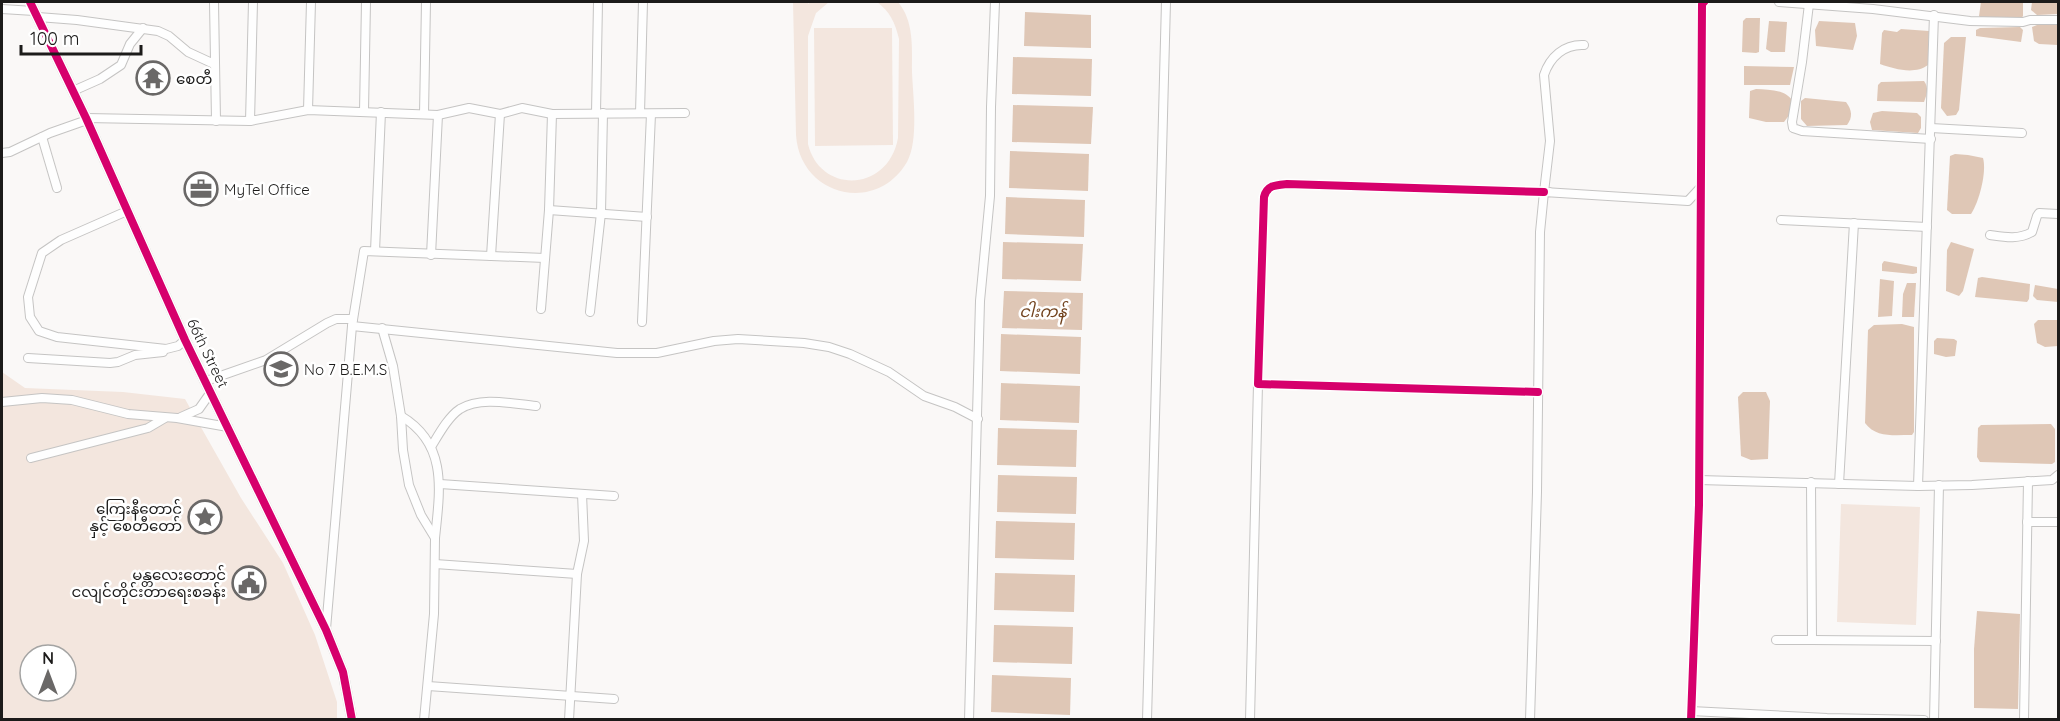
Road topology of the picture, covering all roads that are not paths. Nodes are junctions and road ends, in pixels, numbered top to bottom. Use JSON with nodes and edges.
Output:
{"nodes":[{"id":1,"x":214,"y":2,"type":"edge"},
{"id":2,"x":253,"y":2,"type":"edge"},
{"id":3,"x":311,"y":2,"type":"edge"},
{"id":4,"x":366,"y":2,"type":"edge"},
{"id":5,"x":426,"y":2,"type":"edge"},
{"id":6,"x":598,"y":2,"type":"edge"},
{"id":7,"x":643,"y":2,"type":"edge"},
{"id":8,"x":995,"y":2,"type":"edge"},
{"id":9,"x":1166,"y":2,"type":"edge"},
{"id":10,"x":1704,"y":2,"type":"edge"},
{"id":11,"x":1779,"y":2,"type":"edge"},
{"id":12,"x":1809,"y":4,"type":"junction"},
{"id":13,"x":2,"y":9,"type":"edge"},
{"id":14,"x":34,"y":10,"type":"edge"},
{"id":15,"x":1934,"y":15,"type":"junction"},
{"id":16,"x":2058,"y":20,"type":"edge"},
{"id":17,"x":143,"y":28,"type":"junction"},
{"id":18,"x":1584,"y":45,"type":"dead end"},
{"id":19,"x":214,"y":64,"type":"junction"},
{"id":20,"x":72,"y":91,"type":"junction"},
{"id":21,"x":308,"y":110,"type":"junction"},
{"id":22,"x":364,"y":111,"type":"junction"},
{"id":23,"x":381,"y":112,"type":"junction"},
{"id":24,"x":600,"y":113,"type":"junction"},
{"id":25,"x":640,"y":113,"type":"junction"},
{"id":26,"x":685,"y":113,"type":"dead end"},
{"id":27,"x":424,"y":114,"type":"junction"},
{"id":28,"x":501,"y":114,"type":"junction"},
{"id":29,"x":552,"y":114,"type":"junction"},
{"id":30,"x":651,"y":114,"type":"junction"},
{"id":31,"x":438,"y":115,"type":"junction"},
{"id":32,"x":87,"y":119,"type":"junction"},
{"id":33,"x":216,"y":121,"type":"junction"},
{"id":34,"x":250,"y":121,"type":"junction"},
{"id":35,"x":1931,"y":128,"type":"junction"},
{"id":36,"x":2022,"y":133,"type":"dead end"},
{"id":37,"x":42,"y":137,"type":"junction"},
{"id":38,"x":1931,"y":139,"type":"junction"},
{"id":39,"x":2,"y":153,"type":"edge"},
{"id":40,"x":57,"y":188,"type":"dead end"},
{"id":41,"x":1700,"y":188,"type":"junction"},
{"id":42,"x":1544,"y":192,"type":"junction"},
{"id":43,"x":549,"y":210,"type":"junction"},
{"id":44,"x":127,"y":211,"type":"junction"},
{"id":45,"x":601,"y":213,"type":"junction"},
{"id":46,"x":2058,"y":214,"type":"edge"},
{"id":47,"x":647,"y":217,"type":"junction"},
{"id":48,"x":1781,"y":220,"type":"dead end"},
{"id":49,"x":1854,"y":223,"type":"junction"},
{"id":50,"x":1927,"y":227,"type":"junction"},
{"id":51,"x":1990,"y":235,"type":"dead end"},
{"id":52,"x":375,"y":251,"type":"junction"},
{"id":53,"x":431,"y":255,"type":"junction"},
{"id":54,"x":491,"y":256,"type":"junction"},
{"id":55,"x":545,"y":258,"type":"junction"},
{"id":56,"x":541,"y":309,"type":"dead end"},
{"id":57,"x":590,"y":312,"type":"dead end"},
{"id":58,"x":353,"y":322,"type":"junction"},
{"id":59,"x":642,"y":322,"type":"dead end"},
{"id":60,"x":382,"y":328,"type":"junction"},
{"id":61,"x":185,"y":340,"type":"junction"},
{"id":62,"x":166,"y":349,"type":"junction"},
{"id":63,"x":28,"y":358,"type":"dead end"},
{"id":64,"x":206,"y":381,"type":"junction"},
{"id":65,"x":1258,"y":384,"type":"junction"},
{"id":66,"x":211,"y":392,"type":"junction"},
{"id":67,"x":1538,"y":392,"type":"junction"},
{"id":68,"x":2,"y":402,"type":"edge"},
{"id":69,"x":536,"y":406,"type":"dead end"},
{"id":70,"x":401,"y":416,"type":"junction"},
{"id":71,"x":165,"y":418,"type":"junction"},
{"id":72,"x":177,"y":418,"type":"junction"},
{"id":73,"x":978,"y":419,"type":"junction"},
{"id":74,"x":228,"y":427,"type":"junction"},
{"id":75,"x":432,"y":447,"type":"junction"},
{"id":76,"x":31,"y":458,"type":"dead end"},
{"id":77,"x":2058,"y":476,"type":"edge"},
{"id":78,"x":1699,"y":480,"type":"junction"},
{"id":79,"x":2028,"y":481,"type":"junction"},
{"id":80,"x":1811,"y":482,"type":"junction"},
{"id":81,"x":441,"y":484,"type":"junction"},
{"id":82,"x":1839,"y":484,"type":"junction"},
{"id":83,"x":1918,"y":486,"type":"junction"},
{"id":84,"x":1939,"y":486,"type":"junction"},
{"id":85,"x":582,"y":494,"type":"junction"},
{"id":86,"x":614,"y":496,"type":"dead end"},
{"id":87,"x":2027,"y":522,"type":"junction"},
{"id":88,"x":2058,"y":522,"type":"edge"},
{"id":89,"x":435,"y":537,"type":"junction"},
{"id":90,"x":435,"y":564,"type":"junction"},
{"id":91,"x":577,"y":574,"type":"junction"},
{"id":92,"x":326,"y":630,"type":"junction"},
{"id":93,"x":1776,"y":640,"type":"dead end"},
{"id":94,"x":1812,"y":640,"type":"junction"},
{"id":95,"x":1936,"y":640,"type":"junction"},
{"id":96,"x":428,"y":686,"type":"junction"},
{"id":97,"x":570,"y":696,"type":"junction"},
{"id":98,"x":614,"y":699,"type":"dead end"},
{"id":99,"x":1691,"y":715,"type":"edge"},
{"id":100,"x":352,"y":720,"type":"edge"},
{"id":101,"x":424,"y":720,"type":"edge"},
{"id":102,"x":569,"y":720,"type":"edge"},
{"id":103,"x":969,"y":720,"type":"edge"},
{"id":104,"x":1147,"y":720,"type":"edge"},
{"id":105,"x":1250,"y":720,"type":"edge"},
{"id":106,"x":1530,"y":720,"type":"edge"},
{"id":107,"x":1924,"y":720,"type":"edge"},
{"id":108,"x":1934,"y":720,"type":"edge"},
{"id":109,"x":2024,"y":720,"type":"edge"}],
"edges":[{"from":1,"to":19,"type":"street"},
{"from":2,"to":34,"type":"street"},
{"from":3,"to":21,"type":"street"},
{"from":4,"to":22,"type":"street"},
{"from":5,"to":27,"type":"street"},
{"from":6,"to":24,"type":"street"},
{"from":7,"to":25,"type":"street"},
{"from":8,"to":73,"type":"street"},
{"from":9,"to":104,"type":"street"},
{"from":10,"to":41,"type":"street"},
{"from":11,"to":12,"type":"street"},
{"from":12,"to":15,"type":"street"},
{"from":12,"to":38,"type":"street"},
{"from":13,"to":14,"type":"street"},
{"from":14,"to":17,"type":"street"},
{"from":14,"to":20,"type":"street","name":"66th Street"},
{"from":15,"to":16,"type":"street"},
{"from":15,"to":35,"type":"street"},
{"from":17,"to":19,"type":"street"},
{"from":17,"to":20,"type":"street"},
{"from":18,"to":42,"type":"street"},
{"from":19,"to":33,"type":"street"},
{"from":20,"to":32,"type":"street","name":"66th Street"},
{"from":21,"to":22,"type":"street"},
{"from":21,"to":34,"type":"street"},
{"from":22,"to":23,"type":"street"},
{"from":23,"to":27,"type":"street"},
{"from":23,"to":52,"type":"street"},
{"from":24,"to":25,"type":"street"},
{"from":24,"to":29,"type":"street"},
{"from":24,"to":45,"type":"street"},
{"from":25,"to":30,"type":"street"},
{"from":26,"to":30,"type":"street"},
{"from":27,"to":31,"type":"street"},
{"from":28,"to":29,"type":"street"},
{"from":28,"to":31,"type":"street"},
{"from":28,"to":54,"type":"street"},
{"from":29,"to":43,"type":"street"},
{"from":30,"to":47,"type":"street"},
{"from":31,"to":53,"type":"street"},
{"from":32,"to":33,"type":"street"},
{"from":32,"to":37,"type":"street"},
{"from":32,"to":44,"type":"street","name":"66th Street"},
{"from":33,"to":34,"type":"street"},
{"from":35,"to":36,"type":"street"},
{"from":35,"to":38,"type":"street"},
{"from":37,"to":39,"type":"street"},
{"from":37,"to":40,"type":"street"},
{"from":38,"to":50,"type":"street"},
{"from":41,"to":42,"type":"street"},
{"from":41,"to":78,"type":"street"},
{"from":42,"to":65,"type":"street"},
{"from":42,"to":67,"type":"street"},
{"from":43,"to":45,"type":"street"},
{"from":43,"to":55,"type":"street"},
{"from":44,"to":61,"type":"street","name":"66th Street"},
{"from":44,"to":62,"type":"street"},
{"from":45,"to":47,"type":"street"},
{"from":45,"to":57,"type":"street"},
{"from":46,"to":51,"type":"street"},
{"from":47,"to":59,"type":"street"},
{"from":48,"to":49,"type":"street"},
{"from":49,"to":50,"type":"street"},
{"from":49,"to":82,"type":"street"},
{"from":50,"to":83,"type":"street"},
{"from":52,"to":53,"type":"street"},
{"from":52,"to":58,"type":"street"},
{"from":53,"to":54,"type":"street"},
{"from":54,"to":55,"type":"street"},
{"from":55,"to":56,"type":"street"},
{"from":58,"to":60,"type":"street"},
{"from":58,"to":64,"type":"street"},
{"from":58,"to":92,"type":"street"},
{"from":60,"to":70,"type":"street"},
{"from":60,"to":73,"type":"street"},
{"from":61,"to":62,"type":"street"},
{"from":61,"to":64,"type":"street","name":"66th Street"},
{"from":62,"to":63,"type":"street"},
{"from":64,"to":66,"type":"street","name":"66th Street"},
{"from":65,"to":67,"type":"street"},
{"from":65,"to":105,"type":"street"},
{"from":66,"to":72,"type":"street"},
{"from":66,"to":74,"type":"street","name":"66th Street"},
{"from":67,"to":106,"type":"street"},
{"from":68,"to":71,"type":"street"},
{"from":69,"to":75,"type":"street"},
{"from":70,"to":75,"type":"street"},
{"from":70,"to":89,"type":"street"},
{"from":71,"to":72,"type":"street"},
{"from":71,"to":76,"type":"street"},
{"from":72,"to":74,"type":"street"},
{"from":73,"to":103,"type":"street"},
{"from":74,"to":92,"type":"street","name":"66th Street"},
{"from":75,"to":81,"type":"street"},
{"from":77,"to":79,"type":"street"},
{"from":78,"to":80,"type":"street"},
{"from":78,"to":99,"type":"street"},
{"from":79,"to":84,"type":"street"},
{"from":79,"to":87,"type":"street"},
{"from":80,"to":82,"type":"street"},
{"from":80,"to":94,"type":"street"},
{"from":81,"to":85,"type":"street"},
{"from":81,"to":89,"type":"street"},
{"from":82,"to":83,"type":"street"},
{"from":83,"to":84,"type":"street"},
{"from":84,"to":95,"type":"street"},
{"from":85,"to":86,"type":"street"},
{"from":85,"to":91,"type":"street"},
{"from":87,"to":88,"type":"street"},
{"from":87,"to":109,"type":"street"},
{"from":89,"to":90,"type":"street"},
{"from":90,"to":91,"type":"street"},
{"from":90,"to":96,"type":"street"},
{"from":91,"to":97,"type":"street"},
{"from":92,"to":100,"type":"street","name":"66th Street"},
{"from":93,"to":94,"type":"street"},
{"from":94,"to":95,"type":"street"},
{"from":95,"to":108,"type":"street"},
{"from":96,"to":97,"type":"street"},
{"from":96,"to":101,"type":"street"},
{"from":97,"to":98,"type":"street"},
{"from":97,"to":102,"type":"street"},
{"from":99,"to":107,"type":"street"}]}
